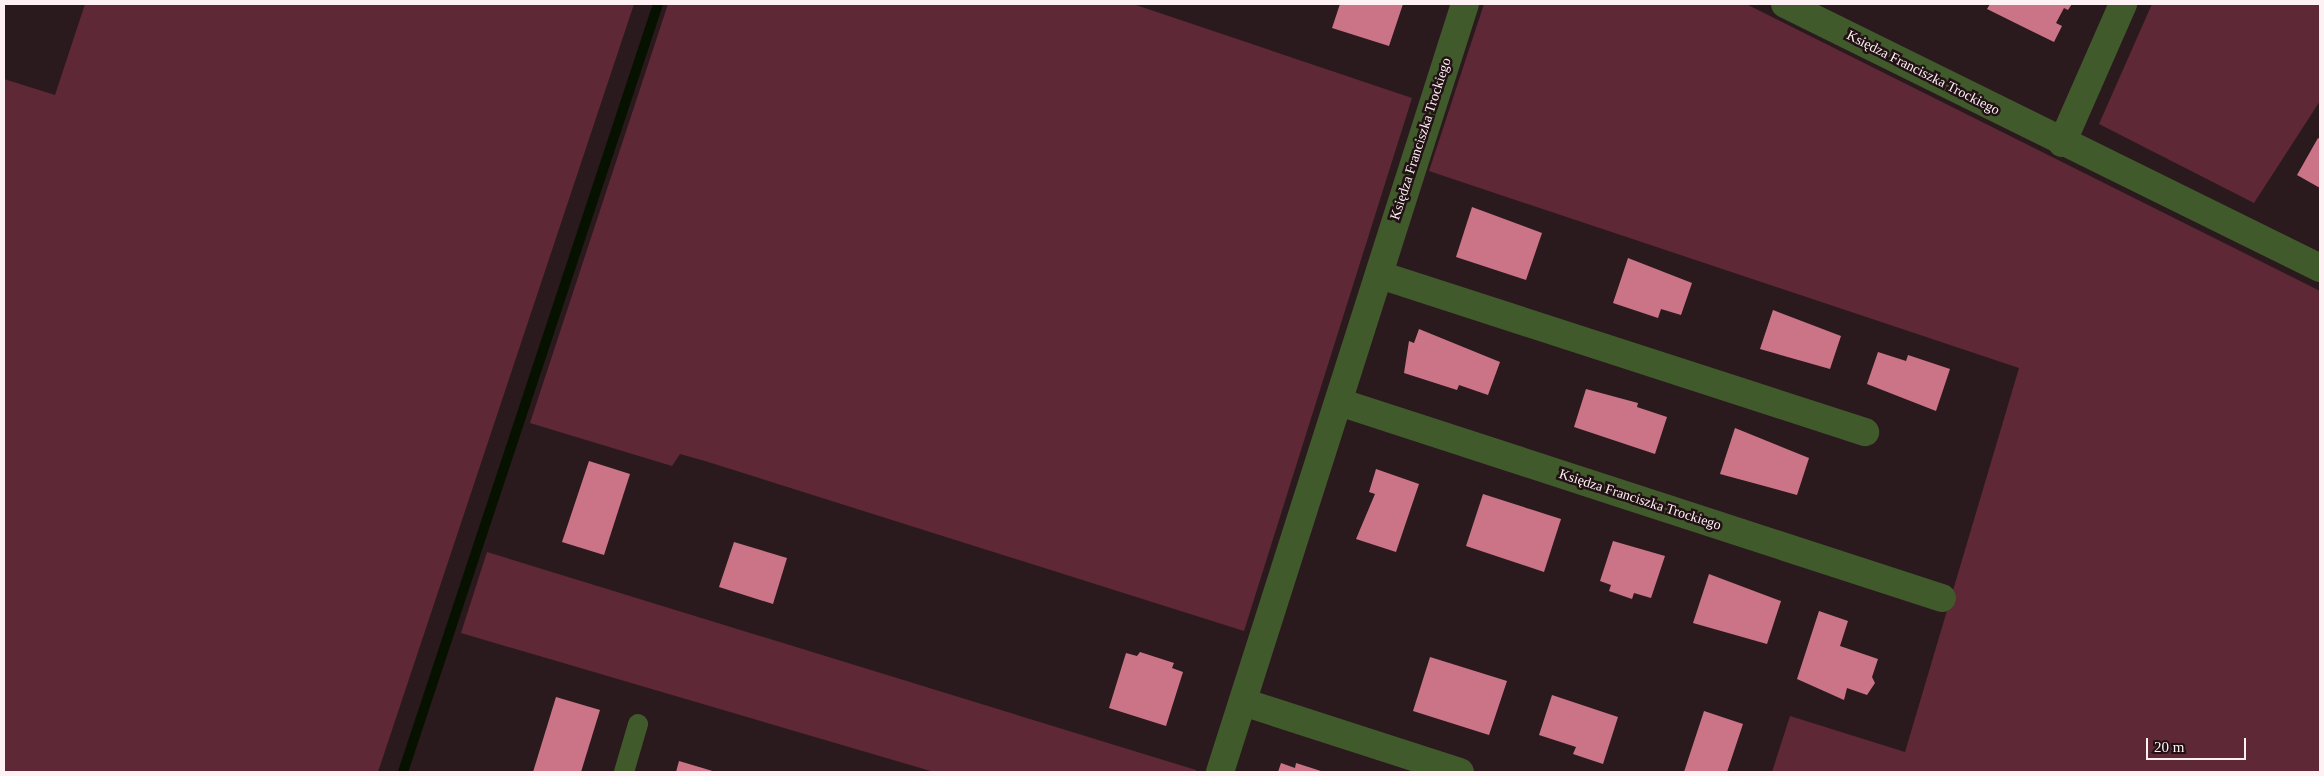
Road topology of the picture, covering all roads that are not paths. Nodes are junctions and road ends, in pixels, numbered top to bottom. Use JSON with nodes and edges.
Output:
{"nodes":[{"id":1,"x":1465,"y":4,"type":"edge"},
{"id":2,"x":1784,"y":4,"type":"edge"},
{"id":3,"x":2123,"y":4,"type":"edge"},
{"id":4,"x":2062,"y":143,"type":"junction"},
{"id":5,"x":2320,"y":268,"type":"edge"},
{"id":6,"x":1380,"y":274,"type":"junction"},
{"id":7,"x":1339,"y":402,"type":"junction"},
{"id":8,"x":1865,"y":432,"type":"dead end"},
{"id":9,"x":1942,"y":598,"type":"dead end"},
{"id":10,"x":1243,"y":702,"type":"junction"},
{"id":11,"x":638,"y":724,"type":"dead end"},
{"id":12,"x":624,"y":772,"type":"edge"},
{"id":13,"x":1220,"y":772,"type":"edge"},
{"id":14,"x":1460,"y":772,"type":"edge"}],
"edges":[{"from":1,"to":6,"type":"street","name":"Księdza Franciszka Trockiego"},
{"from":2,"to":4,"type":"street","name":"Księdza Franciszka Trockiego"},
{"from":3,"to":4,"type":"street"},
{"from":4,"to":5,"type":"street","name":"Księdza Franciszka Trockiego"},
{"from":6,"to":7,"type":"street","name":"Księdza Franciszka Trockiego"},
{"from":6,"to":8,"type":"street"},
{"from":7,"to":9,"type":"street","name":"Księdza Franciszka Trockiego"},
{"from":7,"to":10,"type":"street","name":"Księdza Franciszka Trockiego"},
{"from":10,"to":13,"type":"street","name":"Księdza Franciszka Trockiego"},
{"from":10,"to":14,"type":"street"},
{"from":11,"to":12,"type":"lane"}]}
